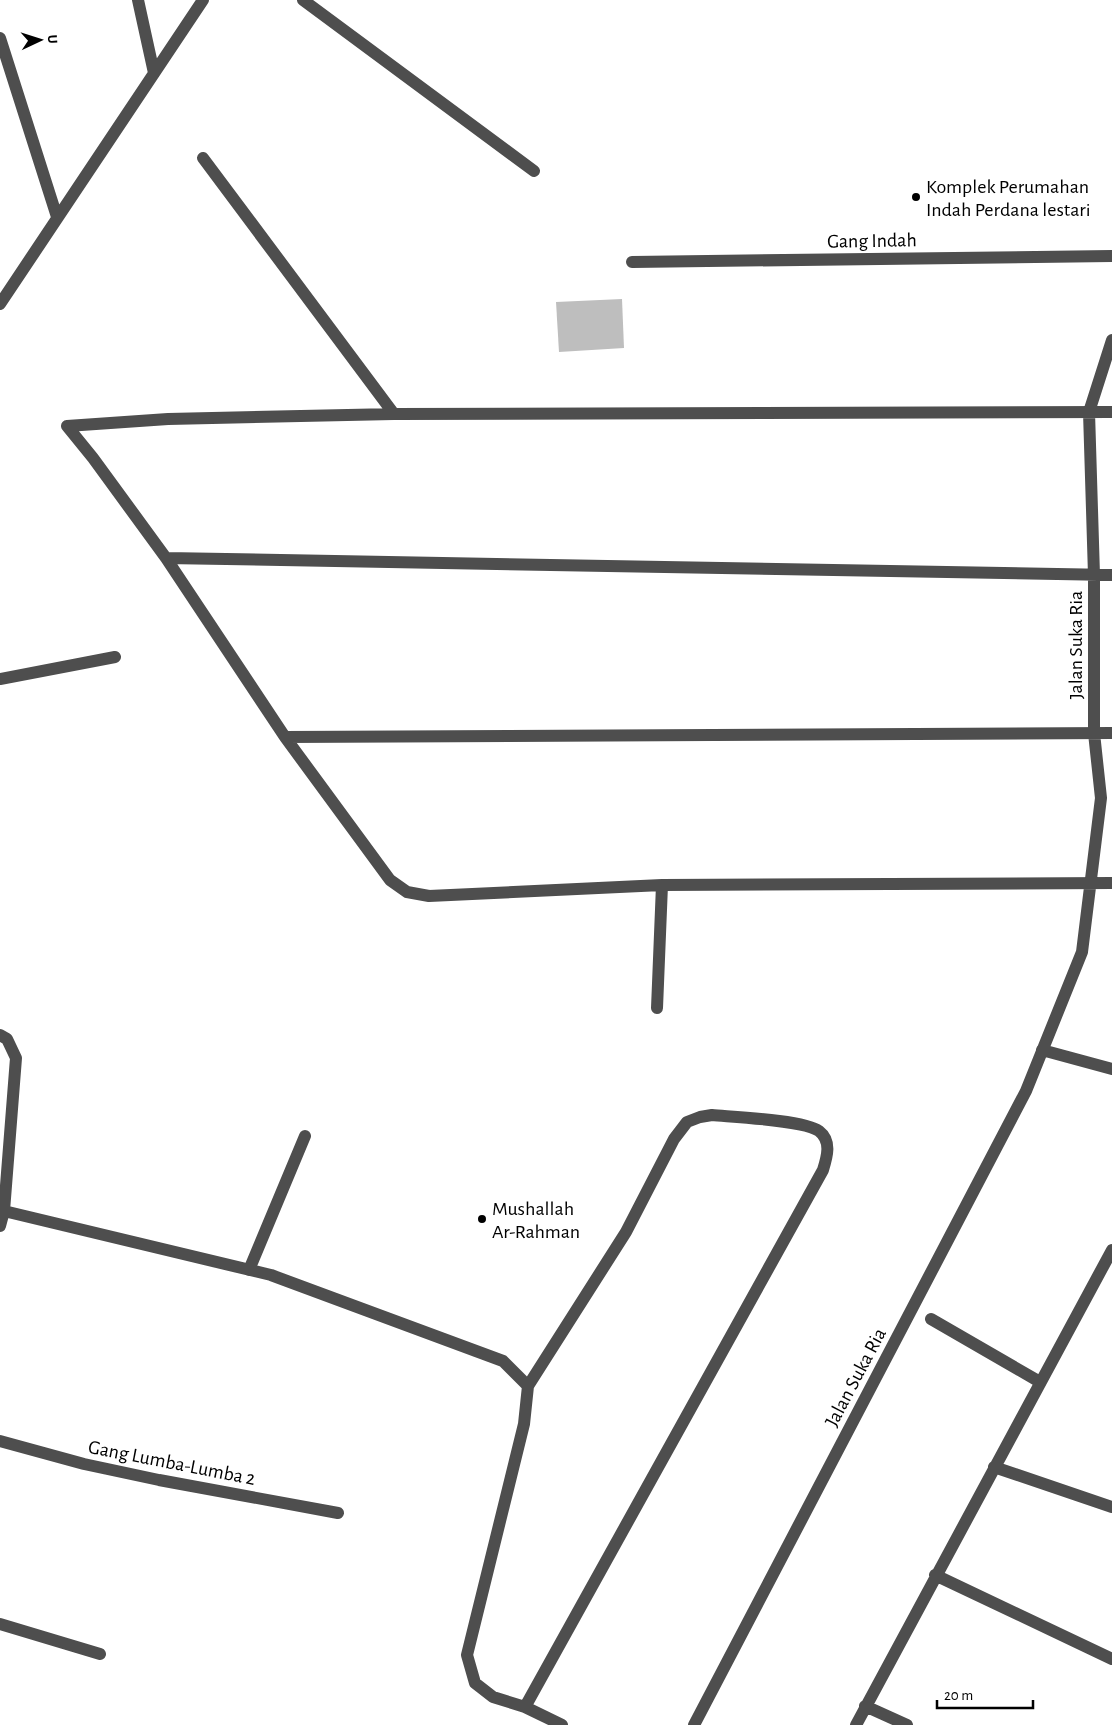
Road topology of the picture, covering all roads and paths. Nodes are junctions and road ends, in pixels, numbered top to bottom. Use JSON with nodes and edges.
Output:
{"nodes":[{"id":1,"x":138,"y":0,"type":"edge"},
{"id":2,"x":203,"y":0,"type":"edge"},
{"id":3,"x":303,"y":0,"type":"edge"},
{"id":4,"x":0,"y":38,"type":"edge"},
{"id":5,"x":154,"y":73,"type":"junction"},
{"id":6,"x":203,"y":158,"type":"dead end"},
{"id":7,"x":534,"y":171,"type":"dead end"},
{"id":8,"x":57,"y":218,"type":"junction"},
{"id":9,"x":1112,"y":256,"type":"edge"},
{"id":10,"x":632,"y":262,"type":"dead end"},
{"id":11,"x":0,"y":304,"type":"edge"},
{"id":12,"x":1112,"y":340,"type":"edge"},
{"id":13,"x":1089,"y":412,"type":"junction"},
{"id":14,"x":1112,"y":412,"type":"edge"},
{"id":15,"x":394,"y":414,"type":"junction"},
{"id":16,"x":166,"y":558,"type":"junction"},
{"id":17,"x":1094,"y":575,"type":"junction"},
{"id":18,"x":1112,"y":575,"type":"edge"},
{"id":19,"x":115,"y":657,"type":"dead end"},
{"id":20,"x":0,"y":678,"type":"edge"},
{"id":21,"x":1094,"y":733,"type":"junction"},
{"id":22,"x":1112,"y":733,"type":"edge"},
{"id":23,"x":285,"y":737,"type":"junction"},
{"id":24,"x":1091,"y":883,"type":"junction"},
{"id":25,"x":1112,"y":883,"type":"edge"},
{"id":26,"x":662,"y":885,"type":"junction"},
{"id":27,"x":657,"y":1008,"type":"dead end"},
{"id":28,"x":0,"y":1035,"type":"edge"},
{"id":29,"x":1043,"y":1048,"type":"junction"},
{"id":30,"x":1112,"y":1069,"type":"edge"},
{"id":31,"x":304,"y":1136,"type":"dead end"},
{"id":32,"x":4,"y":1211,"type":"junction"},
{"id":33,"x":0,"y":1226,"type":"edge"},
{"id":34,"x":1112,"y":1250,"type":"edge"},
{"id":35,"x":249,"y":1270,"type":"junction"},
{"id":36,"x":931,"y":1319,"type":"dead end"},
{"id":37,"x":1040,"y":1382,"type":"junction"},
{"id":38,"x":528,"y":1386,"type":"junction"},
{"id":39,"x":0,"y":1441,"type":"edge"},
{"id":40,"x":994,"y":1467,"type":"junction"},
{"id":41,"x":1112,"y":1507,"type":"edge"},
{"id":42,"x":338,"y":1513,"type":"dead end"},
{"id":43,"x":935,"y":1576,"type":"junction"},
{"id":44,"x":0,"y":1624,"type":"edge"},
{"id":45,"x":100,"y":1654,"type":"dead end"},
{"id":46,"x":1112,"y":1658,"type":"edge"},
{"id":47,"x":865,"y":1706,"type":"junction"},
{"id":48,"x":525,"y":1708,"type":"junction"},
{"id":49,"x":562,"y":1725,"type":"edge"},
{"id":50,"x":694,"y":1725,"type":"edge"},
{"id":51,"x":856,"y":1725,"type":"edge"},
{"id":52,"x":907,"y":1725,"type":"edge"}],
"edges":[{"from":1,"to":5,"type":"street"},
{"from":2,"to":5,"type":"street"},
{"from":3,"to":7,"type":"street"},
{"from":4,"to":8,"type":"street"},
{"from":5,"to":8,"type":"street"},
{"from":6,"to":15,"type":"street"},
{"from":8,"to":11,"type":"street"},
{"from":9,"to":10,"type":"street","name":"Gang Indah"},
{"from":12,"to":13,"type":"street","name":"Jalan Suka Ria"},
{"from":13,"to":14,"type":"street"},
{"from":13,"to":15,"type":"street"},
{"from":13,"to":17,"type":"street","name":"Jalan Suka Ria"},
{"from":15,"to":16,"type":"street"},
{"from":16,"to":17,"type":"street"},
{"from":16,"to":23,"type":"street"},
{"from":17,"to":18,"type":"street"},
{"from":17,"to":21,"type":"street","name":"Jalan Suka Ria"},
{"from":19,"to":20,"type":"street"},
{"from":21,"to":22,"type":"street"},
{"from":21,"to":23,"type":"street"},
{"from":21,"to":24,"type":"street","name":"Jalan Suka Ria"},
{"from":23,"to":26,"type":"street"},
{"from":24,"to":25,"type":"street"},
{"from":24,"to":26,"type":"street"},
{"from":24,"to":29,"type":"street","name":"Jalan Suka Ria"},
{"from":26,"to":27,"type":"street"},
{"from":28,"to":32,"type":"street"},
{"from":29,"to":30,"type":"street"},
{"from":29,"to":50,"type":"street","name":"Jalan Suka Ria"},
{"from":31,"to":35,"type":"street"},
{"from":32,"to":33,"type":"street"},
{"from":32,"to":35,"type":"street"},
{"from":34,"to":37,"type":"street"},
{"from":35,"to":38,"type":"street"},
{"from":36,"to":37,"type":"street"},
{"from":37,"to":40,"type":"street"},
{"from":38,"to":48,"type":"street"},
{"from":38,"to":48,"type":"street"},
{"from":39,"to":42,"type":"street","name":"Gang Lumba-Lumba 2"},
{"from":40,"to":41,"type":"street"},
{"from":40,"to":43,"type":"street"},
{"from":43,"to":46,"type":"street"},
{"from":43,"to":47,"type":"street"},
{"from":44,"to":45,"type":"street"},
{"from":47,"to":51,"type":"street"},
{"from":47,"to":52,"type":"street"},
{"from":48,"to":49,"type":"street"}]}
